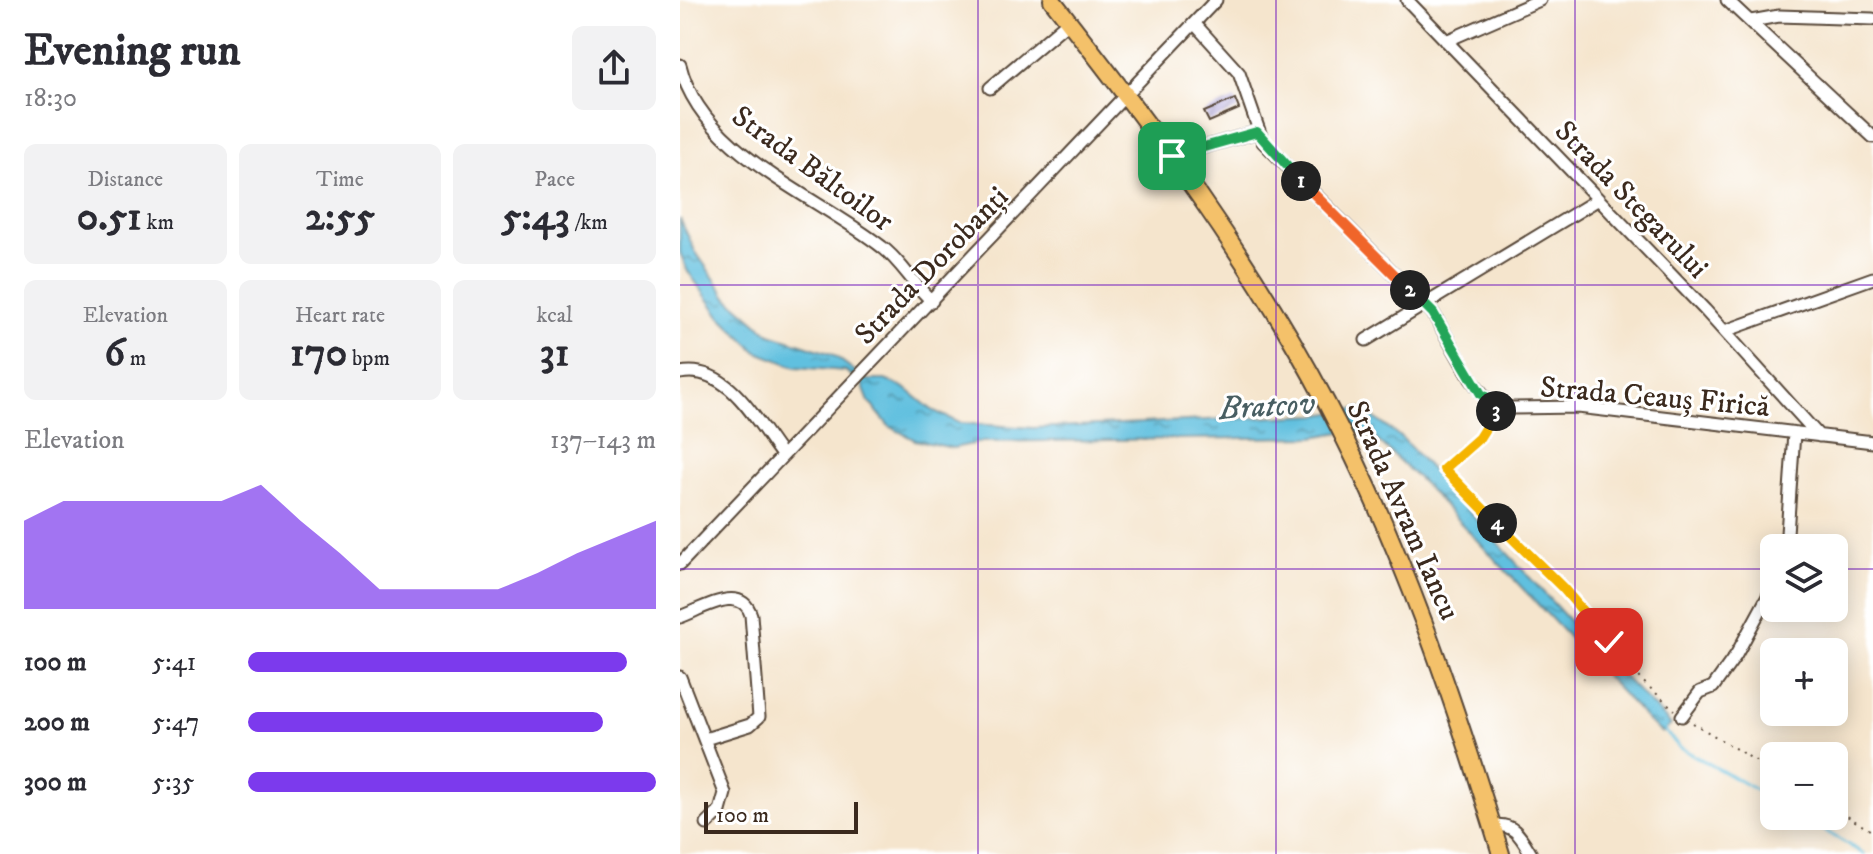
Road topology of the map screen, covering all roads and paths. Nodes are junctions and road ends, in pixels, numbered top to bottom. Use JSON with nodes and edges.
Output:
{"nodes":[{"id":1,"x":1052,"y":0,"type":"edge"},
{"id":2,"x":1216,"y":0,"type":"edge"},
{"id":3,"x":1407,"y":0,"type":"edge"},
{"id":4,"x":1540,"y":0,"type":"edge"},
{"id":5,"x":1727,"y":0,"type":"edge"},
{"id":6,"x":1873,"y":19,"type":"edge"},
{"id":7,"x":1069,"y":21,"type":"junction"},
{"id":8,"x":1751,"y":21,"type":"junction"},
{"id":9,"x":1194,"y":23,"type":"junction"},
{"id":10,"x":1446,"y":41,"type":"junction"},
{"id":11,"x":680,"y":65,"type":"edge"},
{"id":12,"x":990,"y":88,"type":"dead end"},
{"id":13,"x":1126,"y":95,"type":"junction"},
{"id":14,"x":1257,"y":132,"type":"junction"},
{"id":15,"x":1873,"y":137,"type":"edge"},
{"id":16,"x":1172,"y":156,"type":"junction"},
{"id":17,"x":1597,"y":200,"type":"junction"},
{"id":18,"x":1873,"y":278,"type":"edge"},
{"id":19,"x":932,"y":301,"type":"junction"},
{"id":20,"x":1426,"y":305,"type":"junction"},
{"id":21,"x":1725,"y":331,"type":"junction"},
{"id":22,"x":1366,"y":340,"type":"dead end"},
{"id":23,"x":680,"y":373,"type":"edge"},
{"id":24,"x":1499,"y":406,"type":"junction"},
{"id":25,"x":1794,"y":433,"type":"junction"},
{"id":26,"x":1819,"y":436,"type":"junction"},
{"id":27,"x":1873,"y":442,"type":"edge"},
{"id":28,"x":782,"y":455,"type":"junction"},
{"id":29,"x":1787,"y":534,"type":"edge"},
{"id":30,"x":680,"y":564,"type":"edge"},
{"id":31,"x":1760,"y":611,"type":"edge"},
{"id":32,"x":680,"y":617,"type":"edge"},
{"id":33,"x":680,"y":677,"type":"edge"},
{"id":34,"x":1682,"y":716,"type":"junction"},
{"id":35,"x":705,"y":739,"type":"junction"},
{"id":36,"x":1760,"y":763,"type":"edge"},
{"id":37,"x":1848,"y":817,"type":"edge"},
{"id":38,"x":707,"y":824,"type":"dead end"},
{"id":39,"x":1492,"y":826,"type":"junction"},
{"id":40,"x":1873,"y":832,"type":"edge"},
{"id":41,"x":1501,"y":854,"type":"edge"},
{"id":42,"x":1531,"y":854,"type":"edge"}],
"edges":[{"from":1,"to":7,"type":"highway","name":"Strada Avram Iancu"},
{"from":2,"to":9,"type":"street","name":"Strada Dorobanți"},
{"from":3,"to":10,"type":"street","name":"Strada Stegarului"},
{"from":4,"to":10,"type":"street"},
{"from":5,"to":8,"type":"street"},
{"from":6,"to":8,"type":"street"},
{"from":7,"to":12,"type":"street"},
{"from":7,"to":13,"type":"highway","name":"Strada Avram Iancu"},
{"from":8,"to":15,"type":"street"},
{"from":9,"to":13,"type":"street","name":"Strada Dorobanți"},
{"from":9,"to":14,"type":"street","name":"Strada Ceauș Firică"},
{"from":10,"to":17,"type":"street","name":"Strada Stegarului"},
{"from":11,"to":19,"type":"street","name":"Strada Băltoilor"},
{"from":13,"to":16,"type":"highway","name":"Strada Avram Iancu"},
{"from":13,"to":19,"type":"street","name":"Strada Dorobanți"},
{"from":14,"to":16,"type":"street"},
{"from":14,"to":20,"type":"street","name":"Strada Ceauș Firică"},
{"from":16,"to":39,"type":"highway","name":"Strada Avram Iancu"},
{"from":17,"to":20,"type":"street"},
{"from":17,"to":21,"type":"street","name":"Strada Stegarului"},
{"from":18,"to":21,"type":"street"},
{"from":19,"to":28,"type":"street","name":"Strada Dorobanți"},
{"from":20,"to":22,"type":"street"},
{"from":20,"to":24,"type":"street","name":"Strada Ceauș Firică"},
{"from":21,"to":26,"type":"street","name":"Strada Stegarului"},
{"from":23,"to":28,"type":"street"},
{"from":24,"to":25,"type":"street","name":"Strada Ceauș Firică"},
{"from":24,"to":34,"type":"path"},
{"from":25,"to":26,"type":"street","name":"Strada Ceauș Firică"},
{"from":25,"to":29,"type":"street"},
{"from":26,"to":27,"type":"street","name":"Strada Ceauș Firică"},
{"from":28,"to":30,"type":"street","name":"Strada Dorobanți"},
{"from":31,"to":34,"type":"street"},
{"from":32,"to":35,"type":"street"},
{"from":33,"to":35,"type":"street"},
{"from":34,"to":36,"type":"path"},
{"from":35,"to":38,"type":"street"},
{"from":37,"to":40,"type":"path"},
{"from":39,"to":41,"type":"highway","name":"Strada Avram Iancu"},
{"from":39,"to":42,"type":"street"}]}
